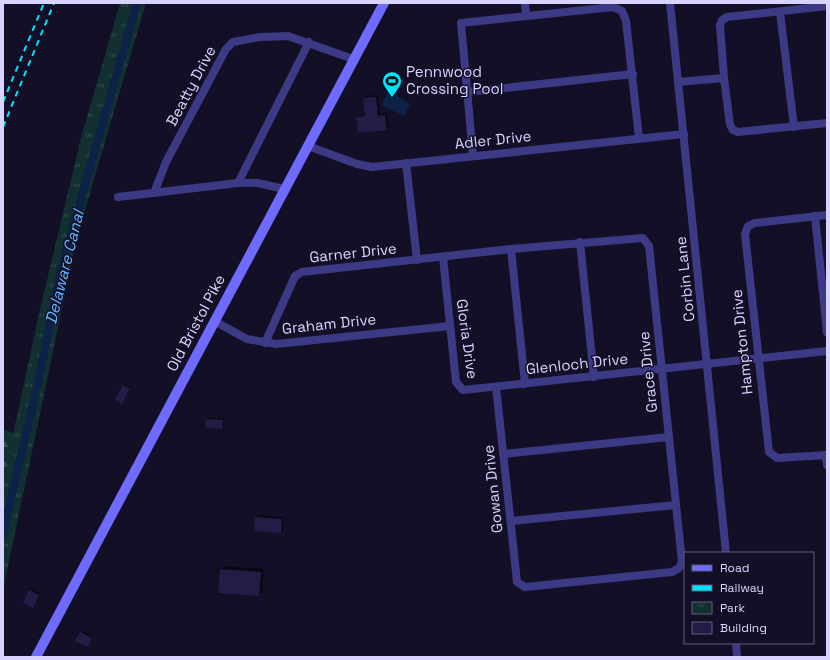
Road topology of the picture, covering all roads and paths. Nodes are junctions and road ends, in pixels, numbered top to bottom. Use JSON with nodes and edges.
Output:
{"nodes":[{"id":1,"x":384,"y":3,"type":"edge"},
{"id":2,"x":525,"y":3,"type":"edge"},
{"id":3,"x":670,"y":3,"type":"edge"},
{"id":4,"x":827,"y":6,"type":"edge"},
{"id":5,"x":780,"y":12,"type":"junction"},
{"id":6,"x":526,"y":15,"type":"junction"},
{"id":7,"x":308,"y":42,"type":"junction"},
{"id":8,"x":353,"y":59,"type":"junction"},
{"id":9,"x":633,"y":74,"type":"junction"},
{"id":10,"x":724,"y":78,"type":"junction"},
{"id":11,"x":678,"y":82,"type":"junction"},
{"id":12,"x":468,"y":92,"type":"junction"},
{"id":13,"x":827,"y":123,"type":"edge"},
{"id":14,"x":794,"y":127,"type":"junction"},
{"id":15,"x":684,"y":134,"type":"junction"},
{"id":16,"x":639,"y":138,"type":"junction"},
{"id":17,"x":308,"y":146,"type":"junction"},
{"id":18,"x":473,"y":156,"type":"junction"},
{"id":19,"x":406,"y":163,"type":"junction"},
{"id":20,"x":238,"y":183,"type":"junction"},
{"id":21,"x":284,"y":189,"type":"junction"},
{"id":22,"x":154,"y":193,"type":"junction"},
{"id":23,"x":118,"y":196,"type":"dead end"},
{"id":24,"x":827,"y":215,"type":"edge"},
{"id":25,"x":815,"y":216,"type":"junction"},
{"id":26,"x":580,"y":242,"type":"junction"},
{"id":27,"x":511,"y":249,"type":"junction"},
{"id":28,"x":443,"y":257,"type":"junction"},
{"id":29,"x":417,"y":260,"type":"junction"},
{"id":30,"x":824,"y":282,"type":"edge"},
{"id":31,"x":214,"y":321,"type":"junction"},
{"id":32,"x":450,"y":326,"type":"junction"},
{"id":33,"x":827,"y":332,"type":"edge"},
{"id":34,"x":264,"y":343,"type":"junction"},
{"id":35,"x":827,"y":351,"type":"edge"},
{"id":36,"x":758,"y":359,"type":"junction"},
{"id":37,"x":708,"y":365,"type":"junction"},
{"id":38,"x":662,"y":369,"type":"junction"},
{"id":39,"x":594,"y":377,"type":"junction"},
{"id":40,"x":525,"y":384,"type":"junction"},
{"id":41,"x":496,"y":387,"type":"junction"},
{"id":42,"x":669,"y":437,"type":"junction"},
{"id":43,"x":503,"y":454,"type":"junction"},
{"id":44,"x":826,"y":455,"type":"edge"},
{"id":45,"x":827,"y":465,"type":"edge"},
{"id":46,"x":676,"y":505,"type":"junction"},
{"id":47,"x":510,"y":521,"type":"junction"},
{"id":48,"x":726,"y":552,"type":"edge"},
{"id":49,"x":522,"y":586,"type":"joint"},
{"id":50,"x":736,"y":644,"type":"edge"},
{"id":51,"x":36,"y":657,"type":"edge"},
{"id":52,"x":737,"y":657,"type":"edge"}],
"edges":[{"from":1,"to":8,"type":"main road","name":"Old Bristol Pike"},
{"from":2,"to":6,"type":"street"},
{"from":3,"to":11,"type":"street","name":"Corbin Lane"},
{"from":4,"to":5,"type":"street"},
{"from":5,"to":10,"type":"street"},
{"from":5,"to":14,"type":"street"},
{"from":6,"to":9,"type":"street"},
{"from":6,"to":12,"type":"street"},
{"from":7,"to":8,"type":"street","name":"Beatty Drive"},
{"from":7,"to":20,"type":"street"},
{"from":7,"to":22,"type":"street","name":"Beatty Drive"},
{"from":8,"to":17,"type":"main road","name":"Old Bristol Pike"},
{"from":9,"to":12,"type":"street"},
{"from":9,"to":16,"type":"street"},
{"from":10,"to":11,"type":"street"},
{"from":10,"to":14,"type":"street"},
{"from":11,"to":15,"type":"street","name":"Corbin Lane"},
{"from":12,"to":18,"type":"street"},
{"from":13,"to":14,"type":"street"},
{"from":15,"to":16,"type":"street","name":"Adler Drive"},
{"from":15,"to":37,"type":"street","name":"Corbin Lane"},
{"from":16,"to":18,"type":"street","name":"Adler Drive"},
{"from":17,"to":19,"type":"street","name":"Adler Drive"},
{"from":17,"to":21,"type":"main road","name":"Old Bristol Pike"},
{"from":18,"to":19,"type":"street","name":"Adler Drive"},
{"from":19,"to":29,"type":"street","name":"Garner Drive"},
{"from":20,"to":21,"type":"street"},
{"from":20,"to":22,"type":"street"},
{"from":21,"to":31,"type":"main road","name":"Old Bristol Pike"},
{"from":22,"to":23,"type":"street"},
{"from":24,"to":25,"type":"street"},
{"from":25,"to":30,"type":"street"},
{"from":25,"to":36,"type":"street","name":"Hampton Drive"},
{"from":26,"to":27,"type":"street","name":"Garner Drive"},
{"from":26,"to":38,"type":"street","name":"Grace Drive"},
{"from":26,"to":39,"type":"street"},
{"from":27,"to":28,"type":"street","name":"Garner Drive"},
{"from":27,"to":40,"type":"street"},
{"from":28,"to":29,"type":"street","name":"Garner Drive"},
{"from":28,"to":32,"type":"street","name":"Gloria Drive"},
{"from":29,"to":34,"type":"street","name":"Garner Drive"},
{"from":30,"to":33,"type":"street"},
{"from":31,"to":34,"type":"street","name":"Graham Drive"},
{"from":31,"to":51,"type":"main road","name":"Old Bristol Pike"},
{"from":32,"to":34,"type":"street","name":"Graham Drive"},
{"from":32,"to":41,"type":"street","name":"Gloria Drive"},
{"from":35,"to":36,"type":"street","name":"Glenloch Drive"},
{"from":36,"to":37,"type":"street","name":"Glenloch Drive"},
{"from":36,"to":44,"type":"street","name":"Hampton Drive"},
{"from":37,"to":38,"type":"street","name":"Glenloch Drive"},
{"from":37,"to":48,"type":"street","name":"Corbin Lane"},
{"from":38,"to":39,"type":"street","name":"Glenloch Drive"},
{"from":38,"to":42,"type":"street","name":"Grace Drive"},
{"from":39,"to":40,"type":"street","name":"Glenloch Drive"},
{"from":40,"to":41,"type":"street","name":"Glenloch Drive"},
{"from":41,"to":43,"type":"street","name":"Gowan Drive"},
{"from":42,"to":43,"type":"street"},
{"from":42,"to":46,"type":"street","name":"Grace Drive"},
{"from":43,"to":47,"type":"street","name":"Gowan Drive"},
{"from":44,"to":45,"type":"street"},
{"from":46,"to":47,"type":"street"},
{"from":46,"to":49,"type":"street","name":"Grace Drive"},
{"from":47,"to":49,"type":"street","name":"Gowan Drive"},
{"from":50,"to":52,"type":"street"}]}
